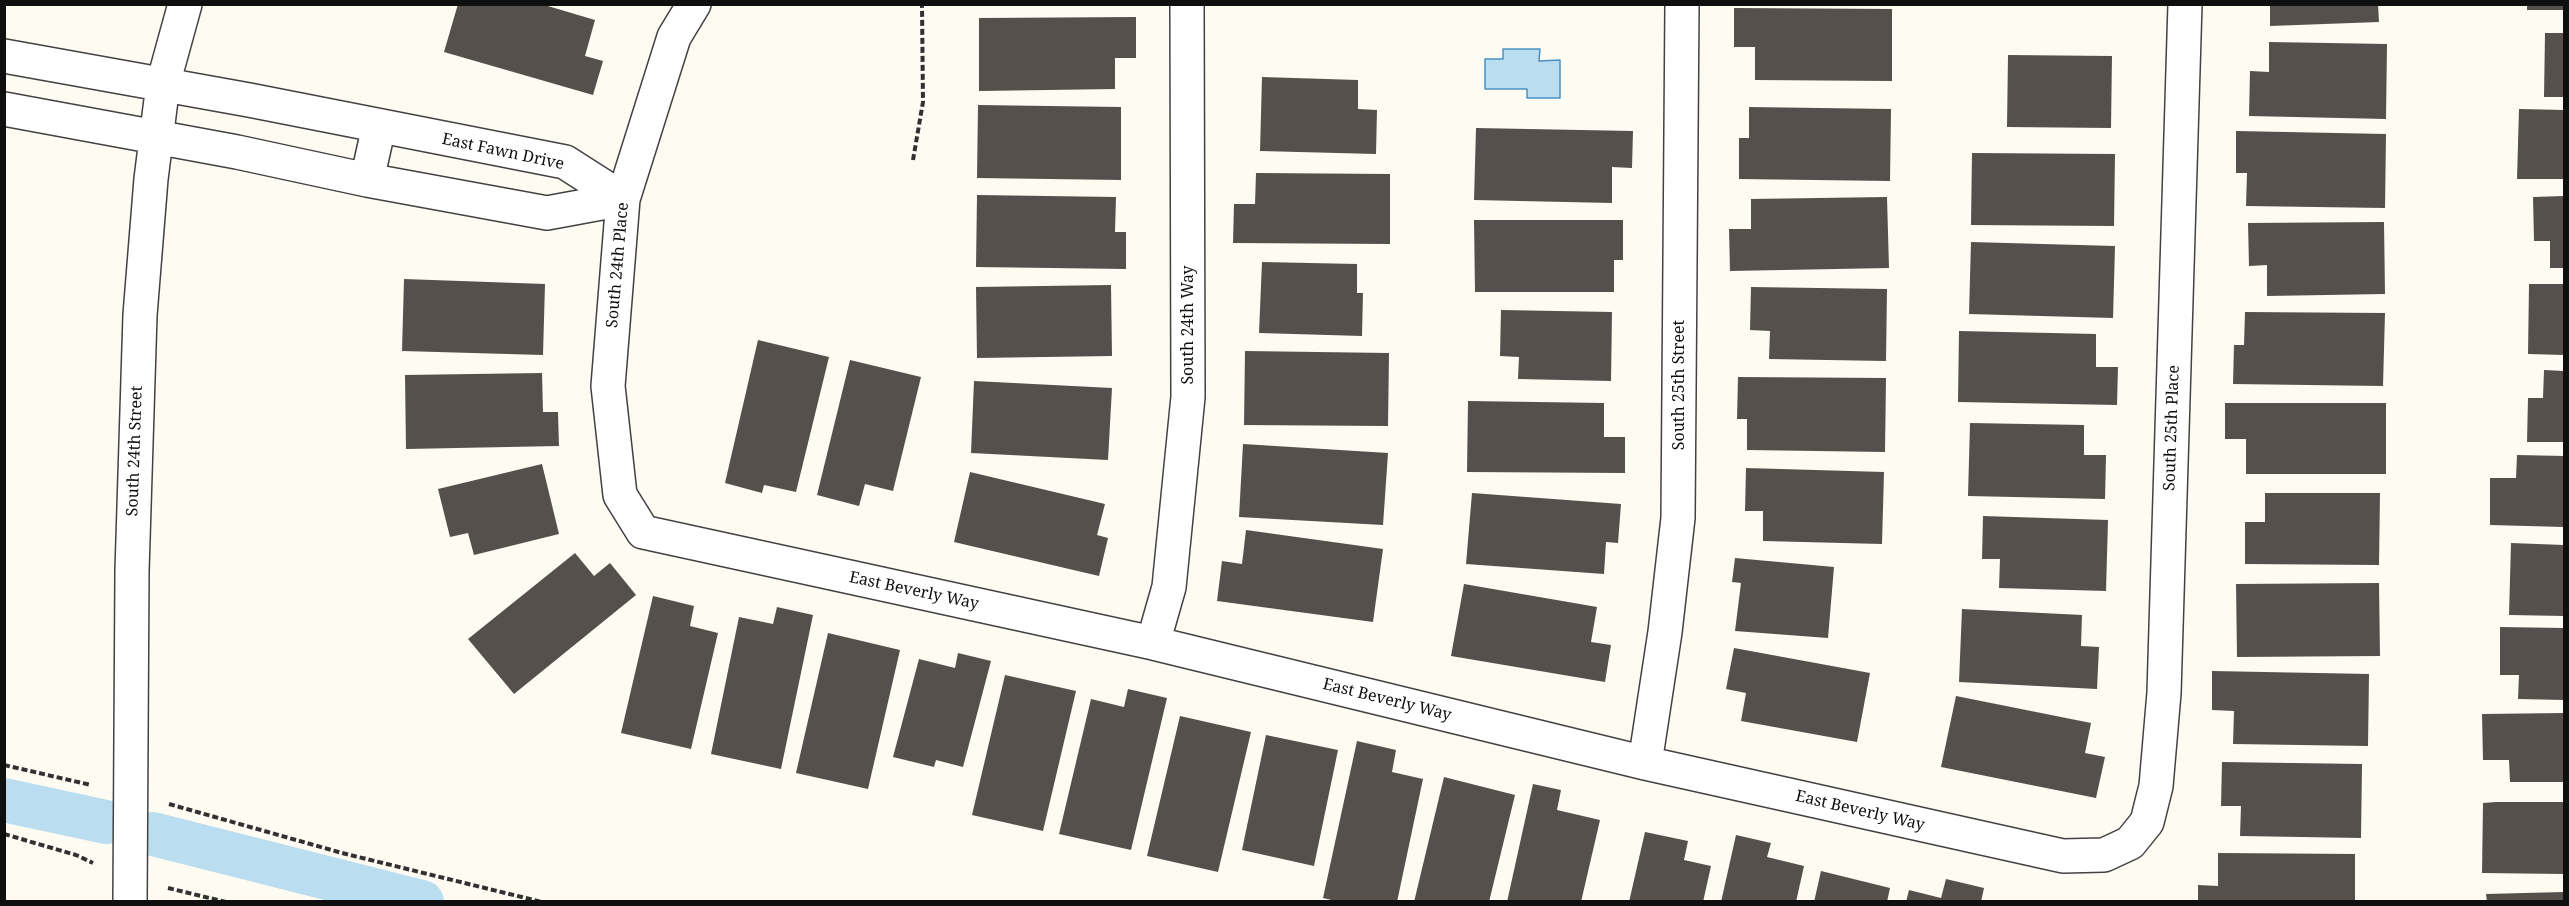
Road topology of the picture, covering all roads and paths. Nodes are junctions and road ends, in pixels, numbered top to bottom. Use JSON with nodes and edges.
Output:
{"nodes":[{"id":1,"x":185,"y":4,"type":"edge"},
{"id":2,"x":694,"y":4,"type":"edge"},
{"id":3,"x":922,"y":4,"type":"edge"},
{"id":4,"x":1187,"y":4,"type":"edge"},
{"id":5,"x":1682,"y":4,"type":"edge"},
{"id":6,"x":2185,"y":4,"type":"edge"},
{"id":7,"x":4,"y":56,"type":"edge"},
{"id":8,"x":163,"y":84,"type":"junction"},
{"id":9,"x":4,"y":109,"type":"edge"},
{"id":10,"x":379,"y":126,"type":"junction"},
{"id":11,"x":156,"y":137,"type":"junction"},
{"id":12,"x":913,"y":160,"type":"dead end"},
{"id":13,"x":367,"y":180,"type":"junction"},
{"id":14,"x":623,"y":199,"type":"junction"},
{"id":15,"x":643,"y":532,"type":"joint"},
{"id":16,"x":1153,"y":643,"type":"junction"},
{"id":17,"x":1645,"y":763,"type":"junction"},
{"id":18,"x":4,"y":765,"type":"edge"},
{"id":19,"x":131,"y":802,"type":"junction"},
{"id":20,"x":2130,"y":843,"type":"joint"},
{"id":21,"x":130,"y":902,"type":"edge"},
{"id":22,"x":542,"y":902,"type":"edge"}],
"edges":[{"from":1,"to":8,"type":"street","name":"South 24th Street"},
{"from":2,"to":14,"type":"street","name":"South 24th Place"},
{"from":3,"to":12,"type":"path"},
{"from":4,"to":16,"type":"street","name":"South 24th Way"},
{"from":5,"to":17,"type":"street","name":"South 25th Street"},
{"from":6,"to":20,"type":"street","name":"South 25th Place"},
{"from":7,"to":8,"type":"street","name":"East Fawn Drive"},
{"from":8,"to":10,"type":"street","name":"East Fawn Drive"},
{"from":8,"to":11,"type":"street","name":"South 24th Street"},
{"from":9,"to":11,"type":"street"},
{"from":10,"to":13,"type":"street"},
{"from":10,"to":14,"type":"street","name":"East Fawn Drive"},
{"from":11,"to":13,"type":"street"},
{"from":11,"to":19,"type":"street","name":"South 24th Street"},
{"from":13,"to":14,"type":"street"},
{"from":14,"to":15,"type":"street","name":"South 24th Place"},
{"from":15,"to":16,"type":"street","name":"East Beverly Way"},
{"from":16,"to":17,"type":"street","name":"East Beverly Way"},
{"from":17,"to":20,"type":"street","name":"East Beverly Way"},
{"from":18,"to":19,"type":"path"},
{"from":19,"to":21,"type":"street","name":"South 24th Street"},
{"from":19,"to":22,"type":"path"}]}
